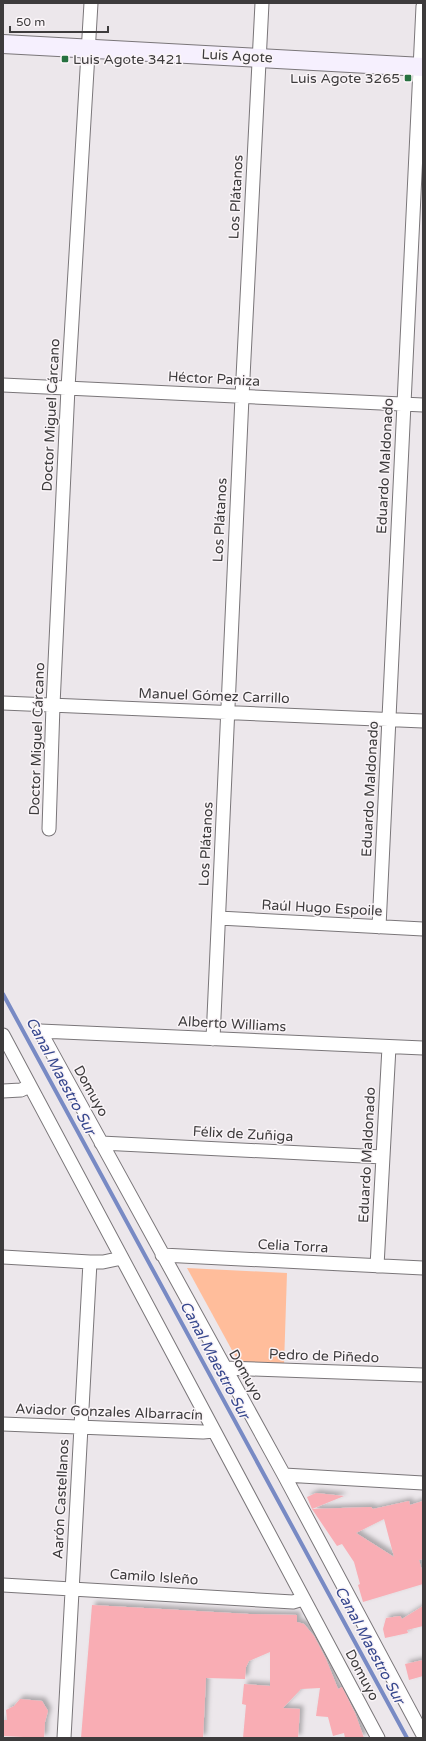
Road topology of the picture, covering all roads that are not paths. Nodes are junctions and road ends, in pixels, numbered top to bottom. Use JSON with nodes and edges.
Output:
{"nodes":[{"id":1,"x":91,"y":3,"type":"edge"},
{"id":2,"x":262,"y":3,"type":"edge"},
{"id":3,"x":423,"y":6,"type":"edge"},
{"id":4,"x":3,"y":44,"type":"edge"},
{"id":5,"x":89,"y":48,"type":"junction"},
{"id":6,"x":259,"y":58,"type":"junction"},
{"id":7,"x":422,"y":67,"type":"edge"},
{"id":8,"x":3,"y":385,"type":"edge"},
{"id":9,"x":68,"y":388,"type":"junction"},
{"id":10,"x":242,"y":397,"type":"junction"},
{"id":11,"x":404,"y":404,"type":"junction"},
{"id":12,"x":423,"y":405,"type":"edge"},
{"id":13,"x":3,"y":703,"type":"edge"},
{"id":14,"x":53,"y":705,"type":"junction"},
{"id":15,"x":228,"y":712,"type":"junction"},
{"id":16,"x":389,"y":720,"type":"junction"},
{"id":17,"x":423,"y":721,"type":"edge"},
{"id":18,"x":50,"y":829,"type":"dead end"},
{"id":19,"x":219,"y":918,"type":"junction"},
{"id":20,"x":379,"y":927,"type":"junction"},
{"id":21,"x":423,"y":929,"type":"edge"},
{"id":22,"x":40,"y":1031,"type":"joint"},
{"id":23,"x":3,"y":1035,"type":"edge"},
{"id":24,"x":213,"y":1039,"type":"junction"},
{"id":25,"x":390,"y":1047,"type":"junction"},
{"id":26,"x":423,"y":1048,"type":"edge"},
{"id":27,"x":30,"y":1086,"type":"junction"},
{"id":28,"x":3,"y":1091,"type":"edge"},
{"id":29,"x":101,"y":1143,"type":"junction"},
{"id":30,"x":383,"y":1157,"type":"junction"},
{"id":31,"x":162,"y":1255,"type":"junction"},
{"id":32,"x":3,"y":1257,"type":"edge"},
{"id":33,"x":122,"y":1258,"type":"junction"},
{"id":34,"x":90,"y":1262,"type":"junction"},
{"id":35,"x":377,"y":1266,"type":"junction"},
{"id":36,"x":423,"y":1268,"type":"edge"},
{"id":37,"x":224,"y":1368,"type":"junction"},
{"id":38,"x":423,"y":1375,"type":"edge"},
{"id":39,"x":3,"y":1424,"type":"edge"},
{"id":40,"x":81,"y":1428,"type":"junction"},
{"id":41,"x":214,"y":1432,"type":"junction"},
{"id":42,"x":284,"y":1475,"type":"junction"},
{"id":43,"x":423,"y":1483,"type":"edge"},
{"id":44,"x":3,"y":1585,"type":"edge"},
{"id":45,"x":73,"y":1588,"type":"junction"},
{"id":46,"x":303,"y":1599,"type":"junction"},
{"id":47,"x":423,"y":1735,"type":"edge"},
{"id":48,"x":64,"y":1738,"type":"edge"},
{"id":49,"x":378,"y":1738,"type":"edge"}],
"edges":[{"from":1,"to":5,"type":"street","name":"Doctor Miguel Cárcano"},
{"from":2,"to":6,"type":"street","name":"Los Plátanos"},
{"from":3,"to":7,"type":"street","name":"Eduardo Maldonado"},
{"from":4,"to":5,"type":"main road","name":"Luis Agote"},
{"from":5,"to":6,"type":"main road","name":"Luis Agote"},
{"from":5,"to":9,"type":"street","name":"Doctor Miguel Cárcano"},
{"from":6,"to":7,"type":"main road","name":"Luis Agote"},
{"from":6,"to":10,"type":"street","name":"Los Plátanos"},
{"from":7,"to":11,"type":"street","name":"Eduardo Maldonado"},
{"from":8,"to":9,"type":"street","name":"Héctor Paniza"},
{"from":9,"to":10,"type":"street","name":"Héctor Paniza"},
{"from":9,"to":14,"type":"street","name":"Doctor Miguel Cárcano"},
{"from":10,"to":11,"type":"street","name":"Héctor Paniza"},
{"from":10,"to":15,"type":"street","name":"Los Plátanos"},
{"from":11,"to":12,"type":"street","name":"Héctor Paniza"},
{"from":11,"to":16,"type":"street","name":"Eduardo Maldonado"},
{"from":13,"to":14,"type":"street","name":"Manuel Gómez Carrillo"},
{"from":14,"to":15,"type":"street","name":"Manuel Gómez Carrillo"},
{"from":14,"to":18,"type":"street","name":"Doctor Miguel Cárcano"},
{"from":15,"to":16,"type":"street","name":"Manuel Gómez Carrillo"},
{"from":15,"to":19,"type":"street","name":"Los Plátanos"},
{"from":16,"to":17,"type":"street","name":"Manuel Gómez Carrillo"},
{"from":16,"to":20,"type":"street","name":"Eduardo Maldonado"},
{"from":19,"to":20,"type":"street","name":"Raúl Hugo Espoile"},
{"from":19,"to":24,"type":"street","name":"Los Plátanos"},
{"from":20,"to":21,"type":"street","name":"Raúl Hugo Espoile"},
{"from":22,"to":24,"type":"street","name":"Alberto Williams"},
{"from":22,"to":29,"type":"street","name":"Domuyo"},
{"from":23,"to":27,"type":"street","name":"Domuyo"},
{"from":24,"to":25,"type":"street","name":"Alberto Williams"},
{"from":25,"to":26,"type":"street","name":"Alberto Williams"},
{"from":25,"to":30,"type":"street","name":"Eduardo Maldonado"},
{"from":27,"to":28,"type":"street"},
{"from":27,"to":33,"type":"street","name":"Domuyo"},
{"from":29,"to":30,"type":"street","name":"Félix de Zuñiga"},
{"from":29,"to":31,"type":"street","name":"Domuyo"},
{"from":30,"to":35,"type":"street","name":"Eduardo Maldonado"},
{"from":31,"to":35,"type":"street","name":"Celia Torra"},
{"from":31,"to":37,"type":"street","name":"Domuyo"},
{"from":32,"to":34,"type":"street"},
{"from":33,"to":34,"type":"street"},
{"from":33,"to":41,"type":"street","name":"Domuyo"},
{"from":34,"to":40,"type":"street","name":"Aarón Castellanos"},
{"from":35,"to":36,"type":"street","name":"Celia Torra"},
{"from":37,"to":38,"type":"street","name":"Pedro de Piñedo"},
{"from":37,"to":42,"type":"street","name":"Domuyo"},
{"from":39,"to":40,"type":"street","name":"Aviador Gonzales Albarracín"},
{"from":40,"to":41,"type":"street","name":"Aviador Gonzales Albarracín"},
{"from":40,"to":45,"type":"street","name":"Aarón Castellanos"},
{"from":41,"to":46,"type":"street","name":"Domuyo"},
{"from":42,"to":43,"type":"street"},
{"from":42,"to":47,"type":"street","name":"Domuyo"},
{"from":44,"to":45,"type":"street","name":"Camilo Isleño"},
{"from":45,"to":46,"type":"street","name":"Camilo Isleño"},
{"from":45,"to":48,"type":"street","name":"Aarón Castellanos"},
{"from":46,"to":49,"type":"street","name":"Domuyo"}]}
